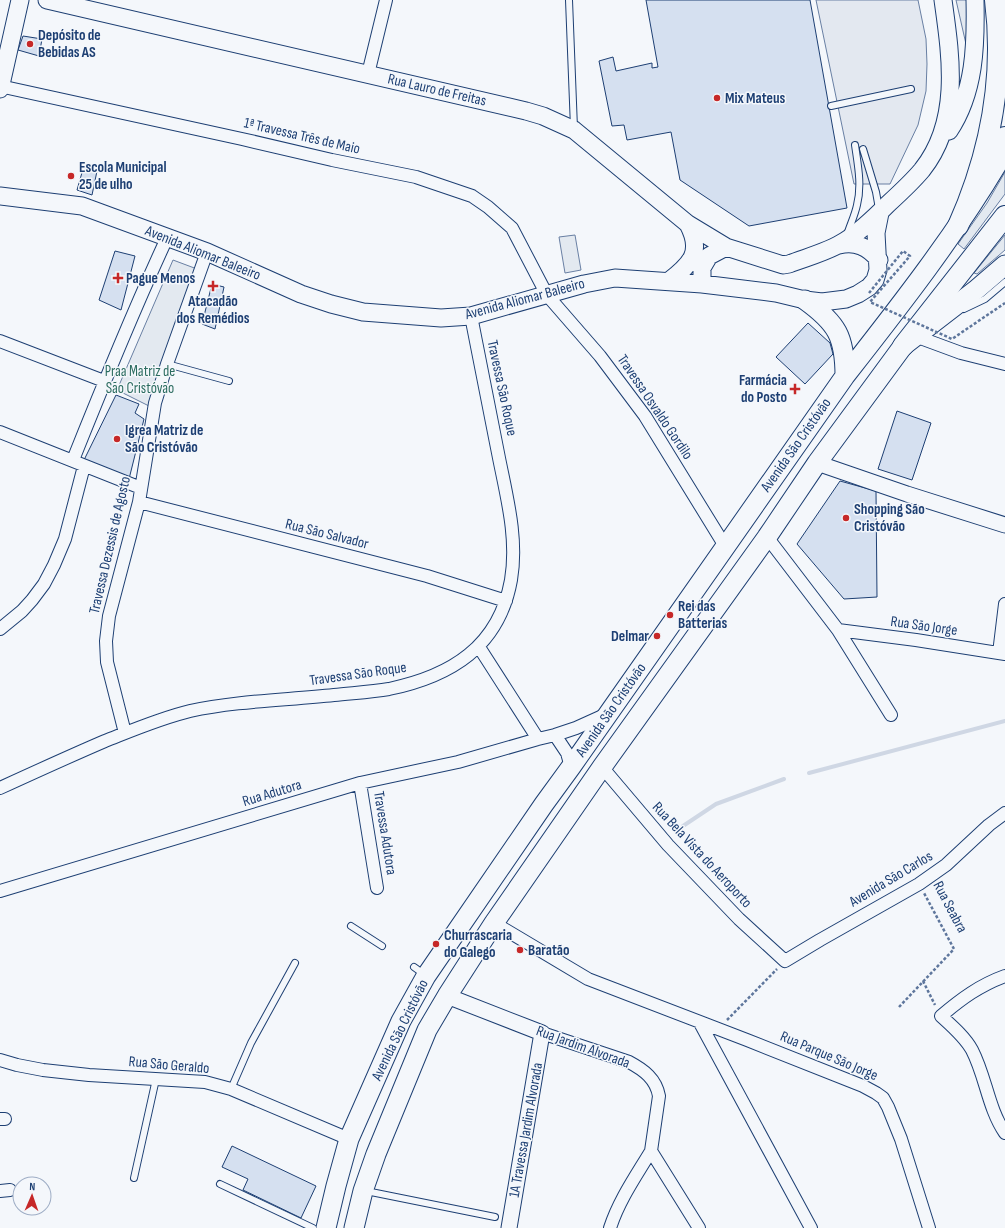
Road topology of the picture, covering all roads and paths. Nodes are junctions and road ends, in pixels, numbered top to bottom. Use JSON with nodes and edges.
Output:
{"nodes":[{"id":1,"x":20,"y":0,"type":"edge"},
{"id":2,"x":47,"y":0,"type":"edge"},
{"id":3,"x":386,"y":0,"type":"edge"},
{"id":4,"x":569,"y":0,"type":"edge"},
{"id":5,"x":942,"y":0,"type":"edge"},
{"id":6,"x":975,"y":0,"type":"edge"},
{"id":7,"x":996,"y":0,"type":"edge"},
{"id":8,"x":368,"y":74,"type":"junction"},
{"id":9,"x":0,"y":87,"type":"edge"},
{"id":10,"x":911,"y":89,"type":"dead end"},
{"id":11,"x":831,"y":106,"type":"dead end"},
{"id":12,"x":574,"y":130,"type":"junction"},
{"id":13,"x":1005,"y":137,"type":"edge"},
{"id":14,"x":855,"y":145,"type":"dead end"},
{"id":15,"x":863,"y":149,"type":"dead end"},
{"id":16,"x":1005,"y":149,"type":"edge"},
{"id":17,"x":930,"y":159,"type":"junction"},
{"id":18,"x":986,"y":182,"type":"junction"},
{"id":19,"x":0,"y":196,"type":"edge"},
{"id":20,"x":880,"y":213,"type":"junction"},
{"id":21,"x":1005,"y":216,"type":"edge"},
{"id":22,"x":688,"y":224,"type":"junction"},
{"id":23,"x":958,"y":226,"type":"junction"},
{"id":24,"x":167,"y":238,"type":"junction"},
{"id":25,"x":842,"y":243,"type":"junction"},
{"id":26,"x":726,"y":247,"type":"junction"},
{"id":27,"x":207,"y":252,"type":"junction"},
{"id":28,"x":879,"y":260,"type":"junction"},
{"id":29,"x":1005,"y":265,"type":"edge"},
{"id":30,"x":669,"y":281,"type":"junction"},
{"id":31,"x":1005,"y":282,"type":"edge"},
{"id":32,"x":702,"y":284,"type":"junction"},
{"id":33,"x":869,"y":292,"type":"dead end"},
{"id":34,"x":547,"y":295,"type":"junction"},
{"id":35,"x":805,"y":300,"type":"junction"},
{"id":36,"x":1005,"y":303,"type":"edge"},
{"id":37,"x":471,"y":316,"type":"junction"},
{"id":38,"x":916,"y":336,"type":"junction"},
{"id":39,"x":0,"y":341,"type":"edge"},
{"id":40,"x":167,"y":364,"type":"junction"},
{"id":41,"x":1005,"y":364,"type":"edge"},
{"id":42,"x":845,"y":376,"type":"junction"},
{"id":43,"x":104,"y":381,"type":"junction"},
{"id":44,"x":229,"y":381,"type":"dead end"},
{"id":45,"x":0,"y":432,"type":"edge"},
{"id":46,"x":73,"y":460,"type":"junction"},
{"id":47,"x":818,"y":463,"type":"junction"},
{"id":48,"x":84,"y":466,"type":"junction"},
{"id":49,"x":141,"y":488,"type":"junction"},
{"id":50,"x":139,"y":502,"type":"junction"},
{"id":51,"x":1005,"y":525,"type":"edge"},
{"id":52,"x":767,"y":537,"type":"junction"},
{"id":53,"x":725,"y":546,"type":"junction"},
{"id":54,"x":506,"y":601,"type":"junction"},
{"id":55,"x":1005,"y":604,"type":"edge"},
{"id":56,"x":0,"y":629,"type":"edge"},
{"id":57,"x":838,"y":630,"type":"junction"},
{"id":58,"x":479,"y":647,"type":"junction"},
{"id":59,"x":1002,"y":654,"type":"edge"},
{"id":60,"x":609,"y":713,"type":"junction"},
{"id":61,"x":891,"y":715,"type":"dead end"},
{"id":62,"x":125,"y":734,"type":"junction"},
{"id":63,"x":555,"y":735,"type":"junction"},
{"id":64,"x":538,"y":739,"type":"junction"},
{"id":65,"x":571,"y":767,"type":"junction"},
{"id":66,"x":602,"y":767,"type":"junction"},
{"id":67,"x":360,"y":783,"type":"junction"},
{"id":68,"x":0,"y":788,"type":"edge"},
{"id":69,"x":1005,"y":814,"type":"edge"},
{"id":70,"x":919,"y":884,"type":"junction"},
{"id":71,"x":378,"y":888,"type":"dead end"},
{"id":72,"x":0,"y":890,"type":"edge"},
{"id":73,"x":494,"y":923,"type":"junction"},
{"id":74,"x":351,"y":926,"type":"dead end"},
{"id":75,"x":382,"y":946,"type":"dead end"},
{"id":76,"x":785,"y":961,"type":"junction"},
{"id":77,"x":295,"y":963,"type":"dead end"},
{"id":78,"x":1005,"y":976,"type":"edge"},
{"id":79,"x":923,"y":981,"type":"junction"},
{"id":80,"x":447,"y":996,"type":"junction"},
{"id":81,"x":899,"y":1007,"type":"dead end"},
{"id":82,"x":942,"y":1016,"type":"junction"},
{"id":83,"x":700,"y":1023,"type":"junction"},
{"id":84,"x":718,"y":1029,"type":"junction"},
{"id":85,"x":542,"y":1033,"type":"junction"},
{"id":86,"x":0,"y":1060,"type":"edge"},
{"id":87,"x":156,"y":1079,"type":"junction"},
{"id":88,"x":231,"y":1089,"type":"junction"},
{"id":89,"x":1005,"y":1133,"type":"edge"},
{"id":90,"x":349,"y":1139,"type":"junction"},
{"id":91,"x":651,"y":1151,"type":"junction"},
{"id":92,"x":134,"y":1178,"type":"dead end"},
{"id":93,"x":220,"y":1184,"type":"dead end"},
{"id":94,"x":363,"y":1191,"type":"junction"},
{"id":95,"x":495,"y":1217,"type":"dead end"},
{"id":96,"x":314,"y":1228,"type":"edge"},
{"id":97,"x":326,"y":1228,"type":"edge"},
{"id":98,"x":354,"y":1228,"type":"edge"},
{"id":99,"x":511,"y":1228,"type":"edge"},
{"id":100,"x":610,"y":1228,"type":"edge"},
{"id":101,"x":699,"y":1228,"type":"edge"},
{"id":102,"x":811,"y":1228,"type":"edge"},
{"id":103,"x":929,"y":1228,"type":"edge"}],
"edges":[{"from":1,"to":9,"type":"main road"},
{"from":2,"to":8,"type":"main road","name":"Rua Lauro de Freitas"},
{"from":3,"to":8,"type":"street"},
{"from":4,"to":12,"type":"lane"},
{"from":5,"to":17,"type":"main road"},
{"from":6,"to":17,"type":"main road"},
{"from":7,"to":23,"type":"highway"},
{"from":8,"to":12,"type":"main road","name":"Rua Lauro de Freitas"},
{"from":9,"to":34,"type":"street","name":"1ª Travessa Três de Maio"},
{"from":10,"to":11,"type":"lane"},
{"from":12,"to":22,"type":"main road","name":"Rua Lauro de Freitas"},
{"from":13,"to":18,"type":"highway"},
{"from":14,"to":25,"type":"lane"},
{"from":15,"to":20,"type":"lane"},
{"from":16,"to":18,"type":"main road","name":"Avenida São Cristóvão"},
{"from":17,"to":20,"type":"main road"},
{"from":18,"to":23,"type":"main road","name":"Avenida São Cristóvão"},
{"from":19,"to":24,"type":"main road","name":"Avenida Aliomar Baleeiro"},
{"from":20,"to":25,"type":"main road"},
{"from":20,"to":28,"type":"main road","name":"Avenida Aliomar Baleeiro"},
{"from":21,"to":38,"type":"highway"},
{"from":22,"to":26,"type":"main road","name":"Rua Lauro de Freitas"},
{"from":22,"to":30,"type":"main road"},
{"from":23,"to":42,"type":"main road","name":"Avenida São Cristóvão"},
{"from":24,"to":27,"type":"main road","name":"Avenida Aliomar Baleeiro"},
{"from":24,"to":43,"type":"street"},
{"from":25,"to":26,"type":"main road","name":"Rua Lauro de Freitas"},
{"from":25,"to":28,"type":"main road"},
{"from":26,"to":32,"type":"main road"},
{"from":27,"to":37,"type":"main road","name":"Avenida Aliomar Baleeiro"},
{"from":27,"to":40,"type":"street","name":"Travessa Dezessis de Agosto"},
{"from":28,"to":35,"type":"main road","name":"Avenida Aliomar Baleeiro"},
{"from":29,"to":38,"type":"main road","name":"Avenida São Cristóvão"},
{"from":30,"to":32,"type":"main road","name":"Avenida Aliomar Baleeiro"},
{"from":30,"to":34,"type":"main road","name":"Avenida Aliomar Baleeiro"},
{"from":31,"to":38,"type":"lane"},
{"from":32,"to":35,"type":"main road","name":"Avenida Aliomar Baleeiro"},
{"from":33,"to":36,"type":"path","bridge":true},
{"from":34,"to":37,"type":"main road","name":"Avenida Aliomar Baleeiro"},
{"from":34,"to":53,"type":"street","name":"Travessa Osvaldo Gordilo"},
{"from":35,"to":42,"type":"main road"},
{"from":37,"to":54,"type":"street","name":"Travessa São Roque"},
{"from":38,"to":41,"type":"street"},
{"from":38,"to":47,"type":"main road","name":"Avenida São Cristóvão"},
{"from":39,"to":43,"type":"street"},
{"from":40,"to":44,"type":"lane"},
{"from":40,"to":49,"type":"street","name":"Travessa Dezessis de Agosto"},
{"from":42,"to":53,"type":"main road","name":"Avenida São Cristóvão"},
{"from":43,"to":46,"type":"street"},
{"from":45,"to":46,"type":"street"},
{"from":46,"to":48,"type":"street"},
{"from":47,"to":51,"type":"street"},
{"from":47,"to":52,"type":"main road","name":"Avenida São Cristóvão"},
{"from":48,"to":49,"type":"street"},
{"from":48,"to":56,"type":"street"},
{"from":49,"to":50,"type":"street","name":"Travessa Dezessis de Agosto"},
{"from":50,"to":54,"type":"street","name":"Rua São Salvador"},
{"from":50,"to":62,"type":"street","name":"Travessa Dezessis de Agosto"},
{"from":52,"to":57,"type":"street"},
{"from":52,"to":66,"type":"main road","name":"Avenida São Cristóvão"},
{"from":53,"to":60,"type":"main road","name":"Avenida São Cristóvão"},
{"from":54,"to":58,"type":"street","name":"Travessa São Roque"},
{"from":55,"to":59,"type":"street"},
{"from":57,"to":59,"type":"street","name":"Rua São Jorge"},
{"from":57,"to":61,"type":"street"},
{"from":58,"to":62,"type":"street","name":"Travessa São Roque"},
{"from":58,"to":64,"type":"street"},
{"from":60,"to":63,"type":"street","name":"Rua Adutora"},
{"from":60,"to":65,"type":"main road","name":"Avenida São Cristóvão"},
{"from":62,"to":68,"type":"street","name":"Travessa São Roque"},
{"from":63,"to":64,"type":"street","name":"Rua Adutora"},
{"from":63,"to":65,"type":"street"},
{"from":64,"to":67,"type":"street","name":"Rua Adutora"},
{"from":65,"to":90,"type":"main road","name":"Avenida São Cristóvão"},
{"from":66,"to":73,"type":"main road","name":"Avenida São Cristóvão"},
{"from":66,"to":76,"type":"street","name":"Rua Bela Vista do Aeroporto"},
{"from":67,"to":71,"type":"street","name":"Travessa Adutora"},
{"from":67,"to":72,"type":"street","name":"Rua Adutora"},
{"from":69,"to":70,"type":"street","name":"Avenida São Carlos"},
{"from":70,"to":76,"type":"street","name":"Avenida São Carlos"},
{"from":70,"to":79,"type":"path","name":"Rua Seabra"},
{"from":73,"to":80,"type":"main road","name":"Avenida São Cristóvão"},
{"from":73,"to":83,"type":"street","name":"Rua Parque São Jorge"},
{"from":74,"to":75,"type":"lane"},
{"from":76,"to":84,"type":"path"},
{"from":77,"to":88,"type":"lane"},
{"from":78,"to":82,"type":"street"},
{"from":79,"to":81,"type":"path","name":"Rua Seabra"},
{"from":79,"to":82,"type":"path"},
{"from":80,"to":85,"type":"street","name":"Rua Jardim Alvorada"},
{"from":80,"to":94,"type":"main road","name":"Avenida São Cristóvão"},
{"from":82,"to":89,"type":"street"},
{"from":83,"to":84,"type":"street","name":"Rua Parque São Jorge"},
{"from":83,"to":102,"type":"street"},
{"from":84,"to":103,"type":"street","name":"Rua Parque São Jorge"},
{"from":85,"to":91,"type":"street","name":"Rua Jardim Alvorada"},
{"from":85,"to":99,"type":"street","name":"1A Travessa Jardim Alvorada"},
{"from":86,"to":87,"type":"street","name":"Rua São Geraldo"},
{"from":87,"to":88,"type":"street","name":"Rua São Geraldo"},
{"from":87,"to":92,"type":"lane"},
{"from":88,"to":90,"type":"street","name":"Rua São Geraldo"},
{"from":90,"to":97,"type":"main road","name":"Avenida São Cristóvão"},
{"from":91,"to":100,"type":"street"},
{"from":91,"to":101,"type":"street"},
{"from":93,"to":96,"type":"lane"},
{"from":94,"to":95,"type":"lane"},
{"from":94,"to":98,"type":"main road","name":"Avenida São Cristóvão"}]}
